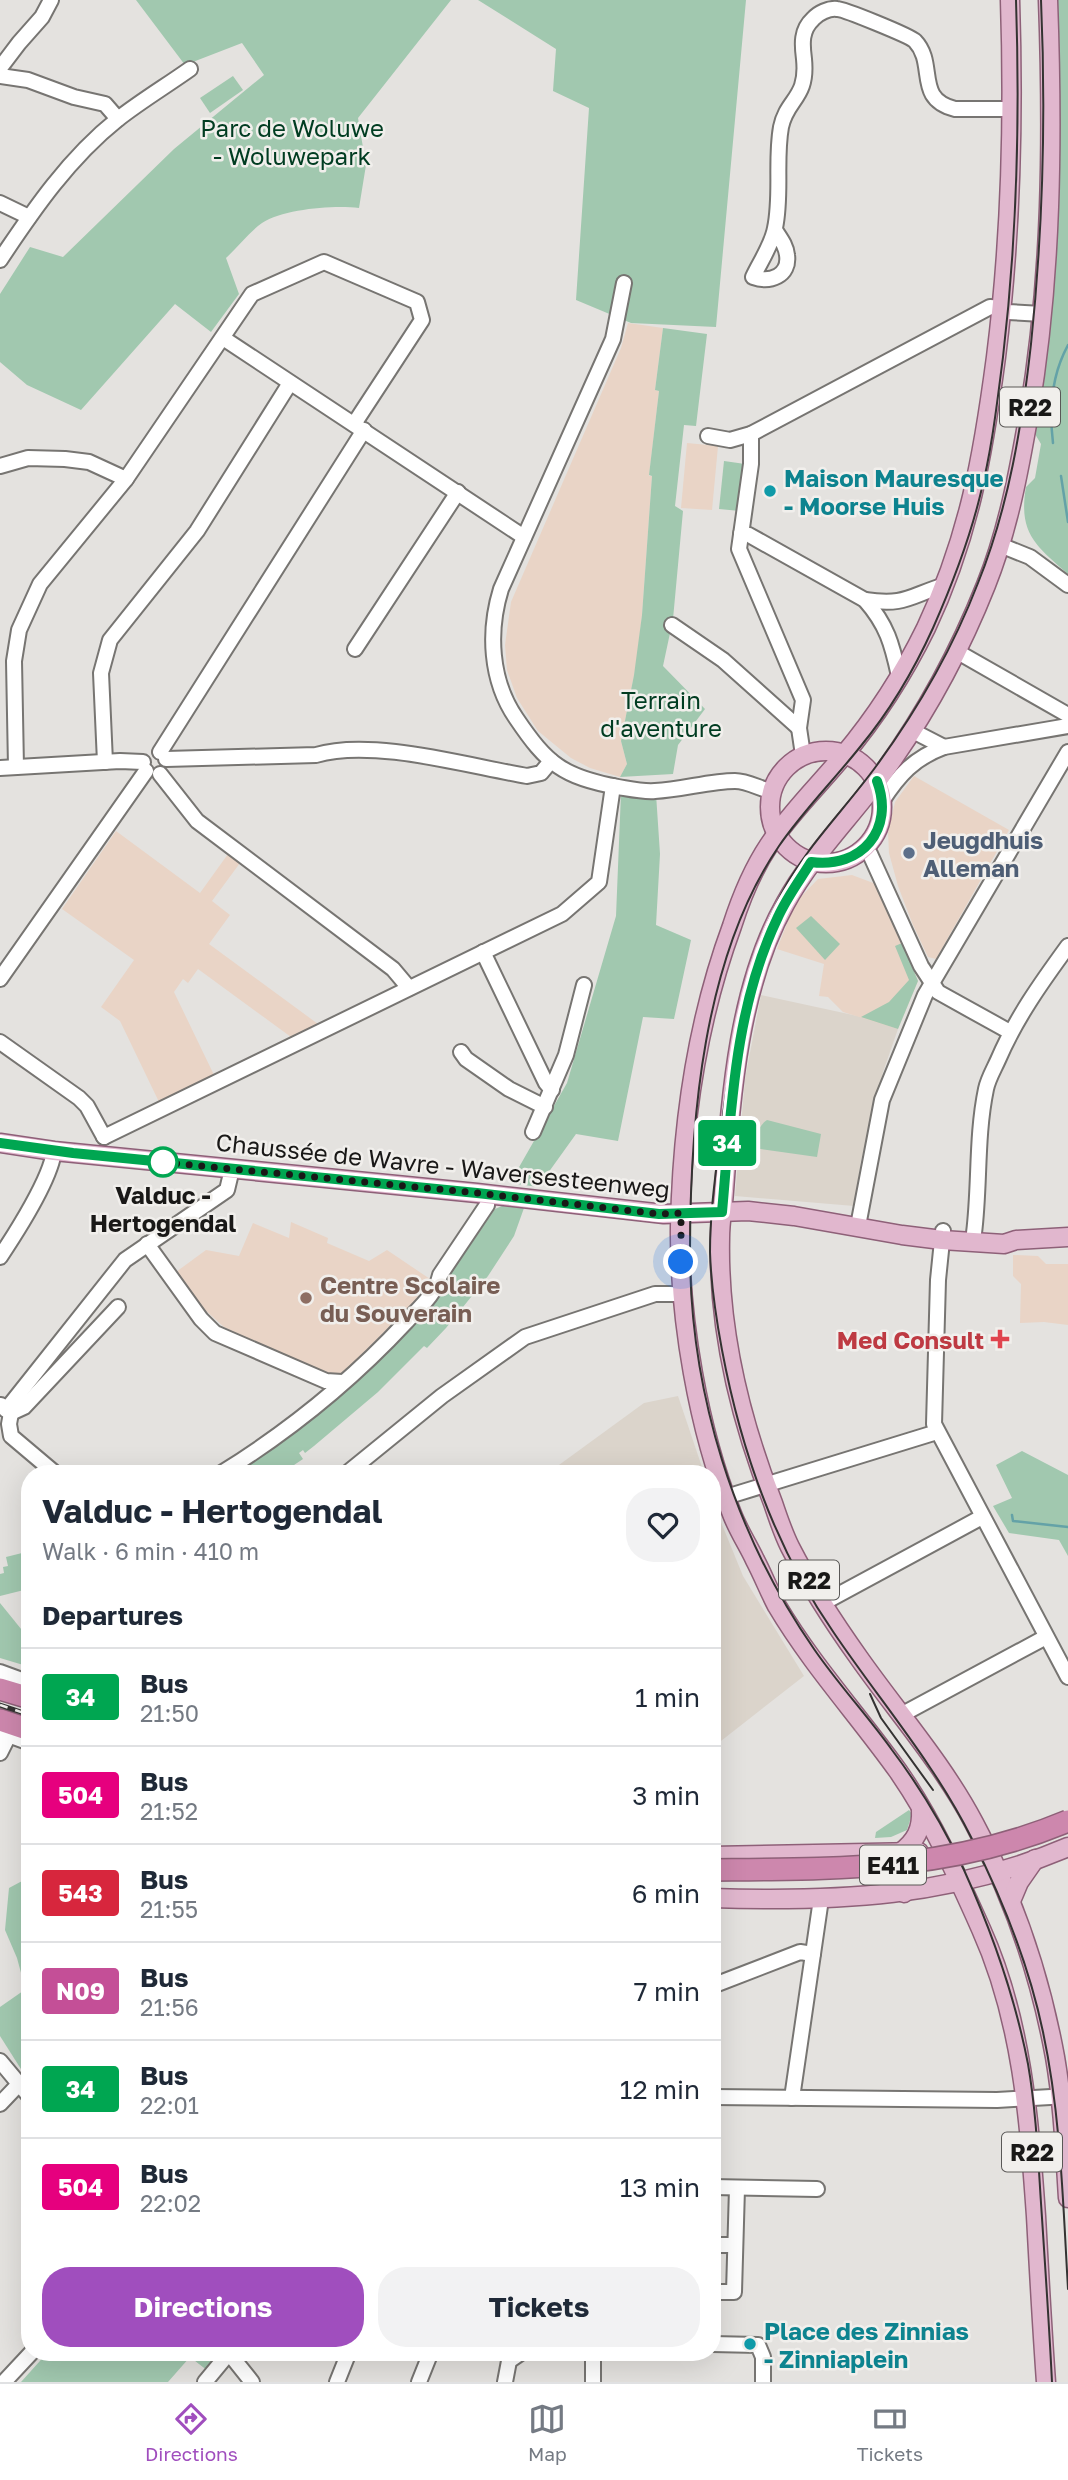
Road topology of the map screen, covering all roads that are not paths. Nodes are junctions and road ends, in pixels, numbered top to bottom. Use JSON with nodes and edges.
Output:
{"nodes":[{"id":1,"x":51,"y":0,"type":"edge"},
{"id":2,"x":1010,"y":0,"type":"edge"},
{"id":3,"x":1048,"y":0,"type":"edge"},
{"id":4,"x":0,"y":68,"type":"edge"},
{"id":5,"x":190,"y":69,"type":"dead end"},
{"id":6,"x":0,"y":76,"type":"edge"},
{"id":7,"x":1012,"y":109,"type":"junction"},
{"id":8,"x":118,"y":119,"type":"junction"},
{"id":9,"x":0,"y":202,"type":"edge"},
{"id":10,"x":29,"y":217,"type":"junction"},
{"id":11,"x":775,"y":230,"type":"dead end"},
{"id":12,"x":0,"y":260,"type":"edge"},
{"id":13,"x":624,"y":283,"type":"dead end"},
{"id":14,"x":1002,"y":308,"type":"junction"},
{"id":15,"x":1042,"y":314,"type":"junction"},
{"id":16,"x":223,"y":338,"type":"junction"},
{"id":17,"x":290,"y":383,"type":"junction"},
{"id":18,"x":359,"y":427,"type":"junction"},
{"id":19,"x":751,"y":434,"type":"junction"},
{"id":20,"x":708,"y":436,"type":"dead end"},
{"id":21,"x":0,"y":466,"type":"edge"},
{"id":22,"x":126,"y":479,"type":"junction"},
{"id":23,"x":457,"y":492,"type":"junction"},
{"id":24,"x":741,"y":534,"type":"junction"},
{"id":25,"x":524,"y":537,"type":"junction"},
{"id":26,"x":1000,"y":545,"type":"junction"},
{"id":27,"x":945,"y":585,"type":"junction"},
{"id":28,"x":1068,"y":586,"type":"edge"},
{"id":29,"x":865,"y":600,"type":"junction"},
{"id":30,"x":672,"y":625,"type":"dead end"},
{"id":31,"x":355,"y":649,"type":"dead end"},
{"id":32,"x":956,"y":650,"type":"junction"},
{"id":33,"x":899,"y":676,"type":"junction"},
{"id":34,"x":1068,"y":715,"type":"edge"},
{"id":35,"x":1068,"y":726,"type":"edge"},
{"id":36,"x":799,"y":728,"type":"junction"},
{"id":37,"x":911,"y":730,"type":"junction"},
{"id":38,"x":944,"y":747,"type":"junction"},
{"id":39,"x":1068,"y":752,"type":"edge"},
{"id":40,"x":845,"y":754,"type":"junction"},
{"id":41,"x":803,"y":755,"type":"junction"},
{"id":42,"x":163,"y":756,"type":"junction"},
{"id":43,"x":551,"y":761,"type":"junction"},
{"id":44,"x":105,"y":762,"type":"junction"},
{"id":45,"x":16,"y":767,"type":"junction"},
{"id":46,"x":0,"y":768,"type":"edge"},
{"id":47,"x":150,"y":769,"type":"junction"},
{"id":48,"x":877,"y":781,"type":"junction"},
{"id":49,"x":613,"y":786,"type":"junction"},
{"id":50,"x":771,"y":791,"type":"junction"},
{"id":51,"x":883,"y":801,"type":"junction"},
{"id":52,"x":776,"y":835,"type":"junction"},
{"id":53,"x":864,"y":848,"type":"junction"},
{"id":54,"x":811,"y":862,"type":"junction"},
{"id":55,"x":1068,"y":946,"type":"edge"},
{"id":56,"x":483,"y":952,"type":"junction"},
{"id":57,"x":0,"y":979,"type":"edge"},
{"id":58,"x":932,"y":983,"type":"junction"},
{"id":59,"x":584,"y":985,"type":"dead end"},
{"id":60,"x":409,"y":988,"type":"junction"},
{"id":61,"x":1010,"y":1032,"type":"junction"},
{"id":62,"x":0,"y":1042,"type":"edge"},
{"id":63,"x":461,"y":1052,"type":"dead end"},
{"id":64,"x":552,"y":1090,"type":"junction"},
{"id":65,"x":545,"y":1107,"type":"junction"},
{"id":66,"x":533,"y":1132,"type":"dead end"},
{"id":67,"x":104,"y":1137,"type":"junction"},
{"id":68,"x":0,"y":1143,"type":"edge"},
{"id":69,"x":54,"y":1151,"type":"junction"},
{"id":70,"x":102,"y":1156,"type":"junction"},
{"id":71,"x":232,"y":1169,"type":"junction"},
{"id":72,"x":488,"y":1195,"type":"junction"},
{"id":73,"x":722,"y":1212,"type":"junction"},
{"id":74,"x":681,"y":1213,"type":"junction"},
{"id":75,"x":858,"y":1226,"type":"junction"},
{"id":76,"x":974,"y":1233,"type":"junction"},
{"id":77,"x":942,"y":1236,"type":"junction"},
{"id":78,"x":1068,"y":1237,"type":"edge"},
{"id":79,"x":1016,"y":1240,"type":"junction"},
{"id":80,"x":146,"y":1244,"type":"junction"},
{"id":81,"x":0,"y":1257,"type":"edge"},
{"id":82,"x":683,"y":1294,"type":"junction"},
{"id":83,"x":118,"y":1307,"type":"dead end"},
{"id":84,"x":342,"y":1382,"type":"junction"},
{"id":85,"x":6,"y":1409,"type":"edge"},
{"id":86,"x":937,"y":1432,"type":"junction"},
{"id":87,"x":45,"y":1465,"type":"edge"},
{"id":88,"x":235,"y":1465,"type":"edge"},
{"id":89,"x":357,"y":1465,"type":"edge"},
{"id":90,"x":715,"y":1465,"type":"edge"},
{"id":91,"x":721,"y":1482,"type":"edge"},
{"id":92,"x":765,"y":1483,"type":"junction"},
{"id":93,"x":726,"y":1497,"type":"junction"},
{"id":94,"x":982,"y":1517,"type":"junction"},
{"id":95,"x":822,"y":1603,"type":"junction"},
{"id":96,"x":1046,"y":1637,"type":"junction"},
{"id":97,"x":0,"y":1672,"type":"edge"},
{"id":98,"x":1068,"y":1677,"type":"edge"},
{"id":99,"x":21,"y":1680,"type":"edge"},
{"id":100,"x":0,"y":1689,"type":"edge"},
{"id":101,"x":21,"y":1695,"type":"edge"},
{"id":102,"x":901,"y":1715,"type":"junction"},
{"id":103,"x":10,"y":1729,"type":"edge"},
{"id":104,"x":0,"y":1753,"type":"edge"},
{"id":105,"x":921,"y":1810,"type":"junction"},
{"id":106,"x":1068,"y":1813,"type":"edge"},
{"id":107,"x":1068,"y":1821,"type":"edge"},
{"id":108,"x":1068,"y":1836,"type":"edge"},
{"id":109,"x":984,"y":1842,"type":"junction"},
{"id":110,"x":1068,"y":1847,"type":"edge"},
{"id":111,"x":944,"y":1850,"type":"junction"},
{"id":112,"x":900,"y":1853,"type":"junction"},
{"id":113,"x":721,"y":1856,"type":"edge"},
{"id":114,"x":1035,"y":1859,"type":"junction"},
{"id":115,"x":721,"y":1870,"type":"edge"},
{"id":116,"x":998,"y":1870,"type":"junction"},
{"id":117,"x":960,"y":1882,"type":"junction"},
{"id":118,"x":721,"y":1883,"type":"edge"},
{"id":119,"x":904,"y":1893,"type":"junction"},
{"id":120,"x":721,"y":1898,"type":"edge"},
{"id":121,"x":821,"y":1899,"type":"junction"},
{"id":122,"x":1011,"y":1901,"type":"junction"},
{"id":123,"x":813,"y":1954,"type":"junction"},
{"id":124,"x":721,"y":1983,"type":"edge"},
{"id":125,"x":0,"y":2061,"type":"edge"},
{"id":126,"x":19,"y":2084,"type":"junction"},
{"id":127,"x":21,"y":2086,"type":"edge"},
{"id":128,"x":1064,"y":2096,"type":"edge"},
{"id":129,"x":721,"y":2097,"type":"edge"},
{"id":130,"x":792,"y":2098,"type":"junction"},
{"id":131,"x":1026,"y":2098,"type":"junction"},
{"id":132,"x":0,"y":2104,"type":"edge"},
{"id":133,"x":721,"y":2187,"type":"edge"},
{"id":134,"x":737,"y":2188,"type":"junction"},
{"id":135,"x":817,"y":2189,"type":"dead end"},
{"id":136,"x":1068,"y":2198,"type":"edge"},
{"id":137,"x":721,"y":2245,"type":"edge"},
{"id":138,"x":735,"y":2245,"type":"junction"},
{"id":139,"x":721,"y":2292,"type":"edge"},
{"id":140,"x":721,"y":2344,"type":"edge"},
{"id":141,"x":24,"y":2361,"type":"edge"},
{"id":142,"x":222,"y":2361,"type":"edge"},
{"id":143,"x":237,"y":2361,"type":"edge"},
{"id":144,"x":345,"y":2361,"type":"edge"},
{"id":145,"x":427,"y":2361,"type":"edge"},
{"id":146,"x":509,"y":2361,"type":"edge"},
{"id":147,"x":593,"y":2361,"type":"edge"},
{"id":148,"x":4,"y":2382,"type":"edge"},
{"id":149,"x":205,"y":2382,"type":"edge"},
{"id":150,"x":252,"y":2382,"type":"edge"},
{"id":151,"x":337,"y":2382,"type":"edge"},
{"id":152,"x":419,"y":2382,"type":"edge"},
{"id":153,"x":505,"y":2382,"type":"edge"},
{"id":154,"x":593,"y":2382,"type":"edge"},
{"id":155,"x":763,"y":2382,"type":"edge"},
{"id":156,"x":1046,"y":2382,"type":"edge"}],
"edges":[{"from":1,"to":4,"type":"street"},
{"from":2,"to":7,"type":"main road","number":"R22"},
{"from":3,"to":15,"type":"main road","number":"R22"},
{"from":5,"to":8,"type":"street"},
{"from":6,"to":8,"type":"street"},
{"from":7,"to":11,"type":"street"},
{"from":7,"to":14,"type":"main road","number":"R22"},
{"from":8,"to":10,"type":"street"},
{"from":9,"to":10,"type":"street"},
{"from":10,"to":12,"type":"street"},
{"from":13,"to":25,"type":"street"},
{"from":14,"to":15,"type":"street"},
{"from":14,"to":19,"type":"street"},
{"from":14,"to":27,"type":"main road","number":"R22"},
{"from":15,"to":26,"type":"main road","number":"R22"},
{"from":16,"to":17,"type":"street"},
{"from":16,"to":18,"type":"street"},
{"from":16,"to":22,"type":"street"},
{"from":17,"to":18,"type":"street"},
{"from":17,"to":44,"type":"street"},
{"from":18,"to":23,"type":"street"},
{"from":18,"to":42,"type":"street"},
{"from":19,"to":20,"type":"street"},
{"from":19,"to":24,"type":"street"},
{"from":21,"to":22,"type":"street"},
{"from":22,"to":45,"type":"street"},
{"from":23,"to":25,"type":"street"},
{"from":23,"to":31,"type":"street"},
{"from":24,"to":29,"type":"street"},
{"from":24,"to":36,"type":"street"},
{"from":25,"to":43,"type":"street"},
{"from":26,"to":28,"type":"street"},
{"from":26,"to":32,"type":"main road","number":"R22"},
{"from":27,"to":29,"type":"street"},
{"from":27,"to":33,"type":"main road","number":"R22"},
{"from":29,"to":33,"type":"street"},
{"from":30,"to":36,"type":"street"},
{"from":32,"to":34,"type":"street"},
{"from":32,"to":37,"type":"main road","number":"R22"},
{"from":33,"to":40,"type":"main road","number":"R22"},
{"from":35,"to":38,"type":"street"},
{"from":36,"to":41,"type":"street"},
{"from":37,"to":38,"type":"street"},
{"from":37,"to":48,"type":"main road","number":"R22"},
{"from":38,"to":51,"type":"street"},
{"from":39,"to":58,"type":"street"},
{"from":40,"to":41,"type":"main road"},
{"from":40,"to":48,"type":"main road"},
{"from":40,"to":52,"type":"main road","number":"R22"},
{"from":41,"to":50,"type":"main road"},
{"from":42,"to":43,"type":"street"},
{"from":42,"to":47,"type":"street"},
{"from":42,"to":47,"type":"street"},
{"from":43,"to":49,"type":"street"},
{"from":44,"to":45,"type":"street"},
{"from":44,"to":47,"type":"street"},
{"from":45,"to":46,"type":"street"},
{"from":47,"to":57,"type":"street"},
{"from":47,"to":60,"type":"street"},
{"from":48,"to":51,"type":"main road"},
{"from":48,"to":54,"type":"main road","number":"R22"},
{"from":49,"to":50,"type":"street"},
{"from":49,"to":56,"type":"street"},
{"from":50,"to":52,"type":"main road"},
{"from":51,"to":53,"type":"main road"},
{"from":52,"to":54,"type":"main road"},
{"from":52,"to":74,"type":"main road","number":"R22"},
{"from":53,"to":54,"type":"main road"},
{"from":53,"to":58,"type":"street"},
{"from":54,"to":73,"type":"main road","number":"R22"},
{"from":55,"to":61,"type":"street"},
{"from":56,"to":60,"type":"street"},
{"from":56,"to":64,"type":"street"},
{"from":58,"to":61,"type":"street"},
{"from":58,"to":75,"type":"street"},
{"from":59,"to":64,"type":"street"},
{"from":60,"to":67,"type":"street"},
{"from":61,"to":76,"type":"street"},
{"from":62,"to":67,"type":"street"},
{"from":63,"to":65,"type":"street"},
{"from":64,"to":65,"type":"street"},
{"from":65,"to":66,"type":"street"},
{"from":67,"to":70,"type":"street"},
{"from":68,"to":69,"type":"main road","name":"Chaussée de Wavre - Waversesteenweg"},
{"from":69,"to":70,"type":"main road","name":"Chaussée de Wavre - Waversesteenweg"},
{"from":69,"to":81,"type":"street"},
{"from":70,"to":71,"type":"main road","name":"Chaussée de Wavre - Waversesteenweg"},
{"from":71,"to":72,"type":"main road","name":"Chaussée de Wavre - Waversesteenweg"},
{"from":71,"to":80,"type":"street"},
{"from":72,"to":74,"type":"main road","name":"Chaussée de Wavre - Waversesteenweg"},
{"from":72,"to":84,"type":"street"},
{"from":73,"to":74,"type":"main road","name":"Chaussée de Wavre - Waversesteenweg"},
{"from":73,"to":75,"type":"main road","name":"Chaussée de Wavre - Waversesteenweg"},
{"from":73,"to":92,"type":"main road","number":"R22"},
{"from":74,"to":82,"type":"main road","number":"R22"},
{"from":75,"to":77,"type":"main road","name":"Chaussée de Wavre - Waversesteenweg"},
{"from":76,"to":77,"type":"main road","name":"Chaussée de Wavre - Waversesteenweg"},
{"from":76,"to":79,"type":"main road","name":"Chaussée de Wavre - Waversesteenweg"},
{"from":77,"to":79,"type":"main road","name":"Chaussée de Wavre - Waversesteenweg"},
{"from":77,"to":86,"type":"street"},
{"from":78,"to":79,"type":"main road","name":"Chaussée de Wavre - Waversesteenweg"},
{"from":80,"to":84,"type":"street"},
{"from":80,"to":85,"type":"street"},
{"from":82,"to":89,"type":"street"},
{"from":82,"to":90,"type":"main road","number":"R22"},
{"from":83,"to":85,"type":"street"},
{"from":84,"to":88,"type":"street"},
{"from":85,"to":87,"type":"street"},
{"from":86,"to":92,"type":"street"},
{"from":86,"to":94,"type":"street"},
{"from":91,"to":93,"type":"main road","number":"R22"},
{"from":92,"to":93,"type":"street"},
{"from":92,"to":95,"type":"main road","number":"R22"},
{"from":93,"to":105,"type":"main road","number":"R22"},
{"from":94,"to":95,"type":"street"},
{"from":94,"to":96,"type":"street"},
{"from":95,"to":102,"type":"main road","number":"R22"},
{"from":96,"to":98,"type":"street"},
{"from":96,"to":102,"type":"street"},
{"from":97,"to":99,"type":"street"},
{"from":100,"to":101,"type":"highway"},
{"from":102,"to":109,"type":"main road","number":"R22"},
{"from":103,"to":104,"type":"street"},
{"from":105,"to":111,"type":"main road","number":"R22"},
{"from":105,"to":112,"type":"main road"},
{"from":106,"to":109,"type":"main road"},
{"from":107,"to":115,"type":"highway","number":"E411","bridge":true},
{"from":108,"to":118,"type":"highway","number":"E411"},
{"from":109,"to":111,"type":"main road"},
{"from":109,"to":116,"type":"main road","number":"R22"},
{"from":110,"to":114,"type":"main road"},
{"from":111,"to":112,"type":"main road"},
{"from":111,"to":117,"type":"main road","number":"R22"},
{"from":112,"to":113,"type":"main road"},
{"from":112,"to":119,"type":"main road"},
{"from":114,"to":116,"type":"main road"},
{"from":114,"to":122,"type":"main road"},
{"from":116,"to":117,"type":"main road"},
{"from":116,"to":122,"type":"main road","number":"R22"},
{"from":117,"to":119,"type":"main road"},
{"from":117,"to":131,"type":"main road","number":"R22"},
{"from":119,"to":121,"type":"main road"},
{"from":120,"to":121,"type":"main road"},
{"from":121,"to":123,"type":"street"},
{"from":122,"to":128,"type":"main road","number":"R22"},
{"from":123,"to":124,"type":"street"},
{"from":123,"to":130,"type":"street"},
{"from":125,"to":126,"type":"street"},
{"from":126,"to":127,"type":"street"},
{"from":126,"to":132,"type":"street"},
{"from":128,"to":131,"type":"street"},
{"from":128,"to":136,"type":"main road","number":"R22"},
{"from":129,"to":130,"type":"street"},
{"from":130,"to":131,"type":"street"},
{"from":131,"to":156,"type":"main road","number":"R22"},
{"from":133,"to":134,"type":"street"},
{"from":134,"to":135,"type":"street"},
{"from":134,"to":138,"type":"street"},
{"from":137,"to":138,"type":"street"},
{"from":138,"to":139,"type":"street"},
{"from":140,"to":155,"type":"street"},
{"from":141,"to":148,"type":"street"},
{"from":142,"to":149,"type":"street"},
{"from":143,"to":150,"type":"street"},
{"from":144,"to":151,"type":"street"},
{"from":145,"to":152,"type":"street"},
{"from":146,"to":153,"type":"street"},
{"from":147,"to":154,"type":"street"}]}
